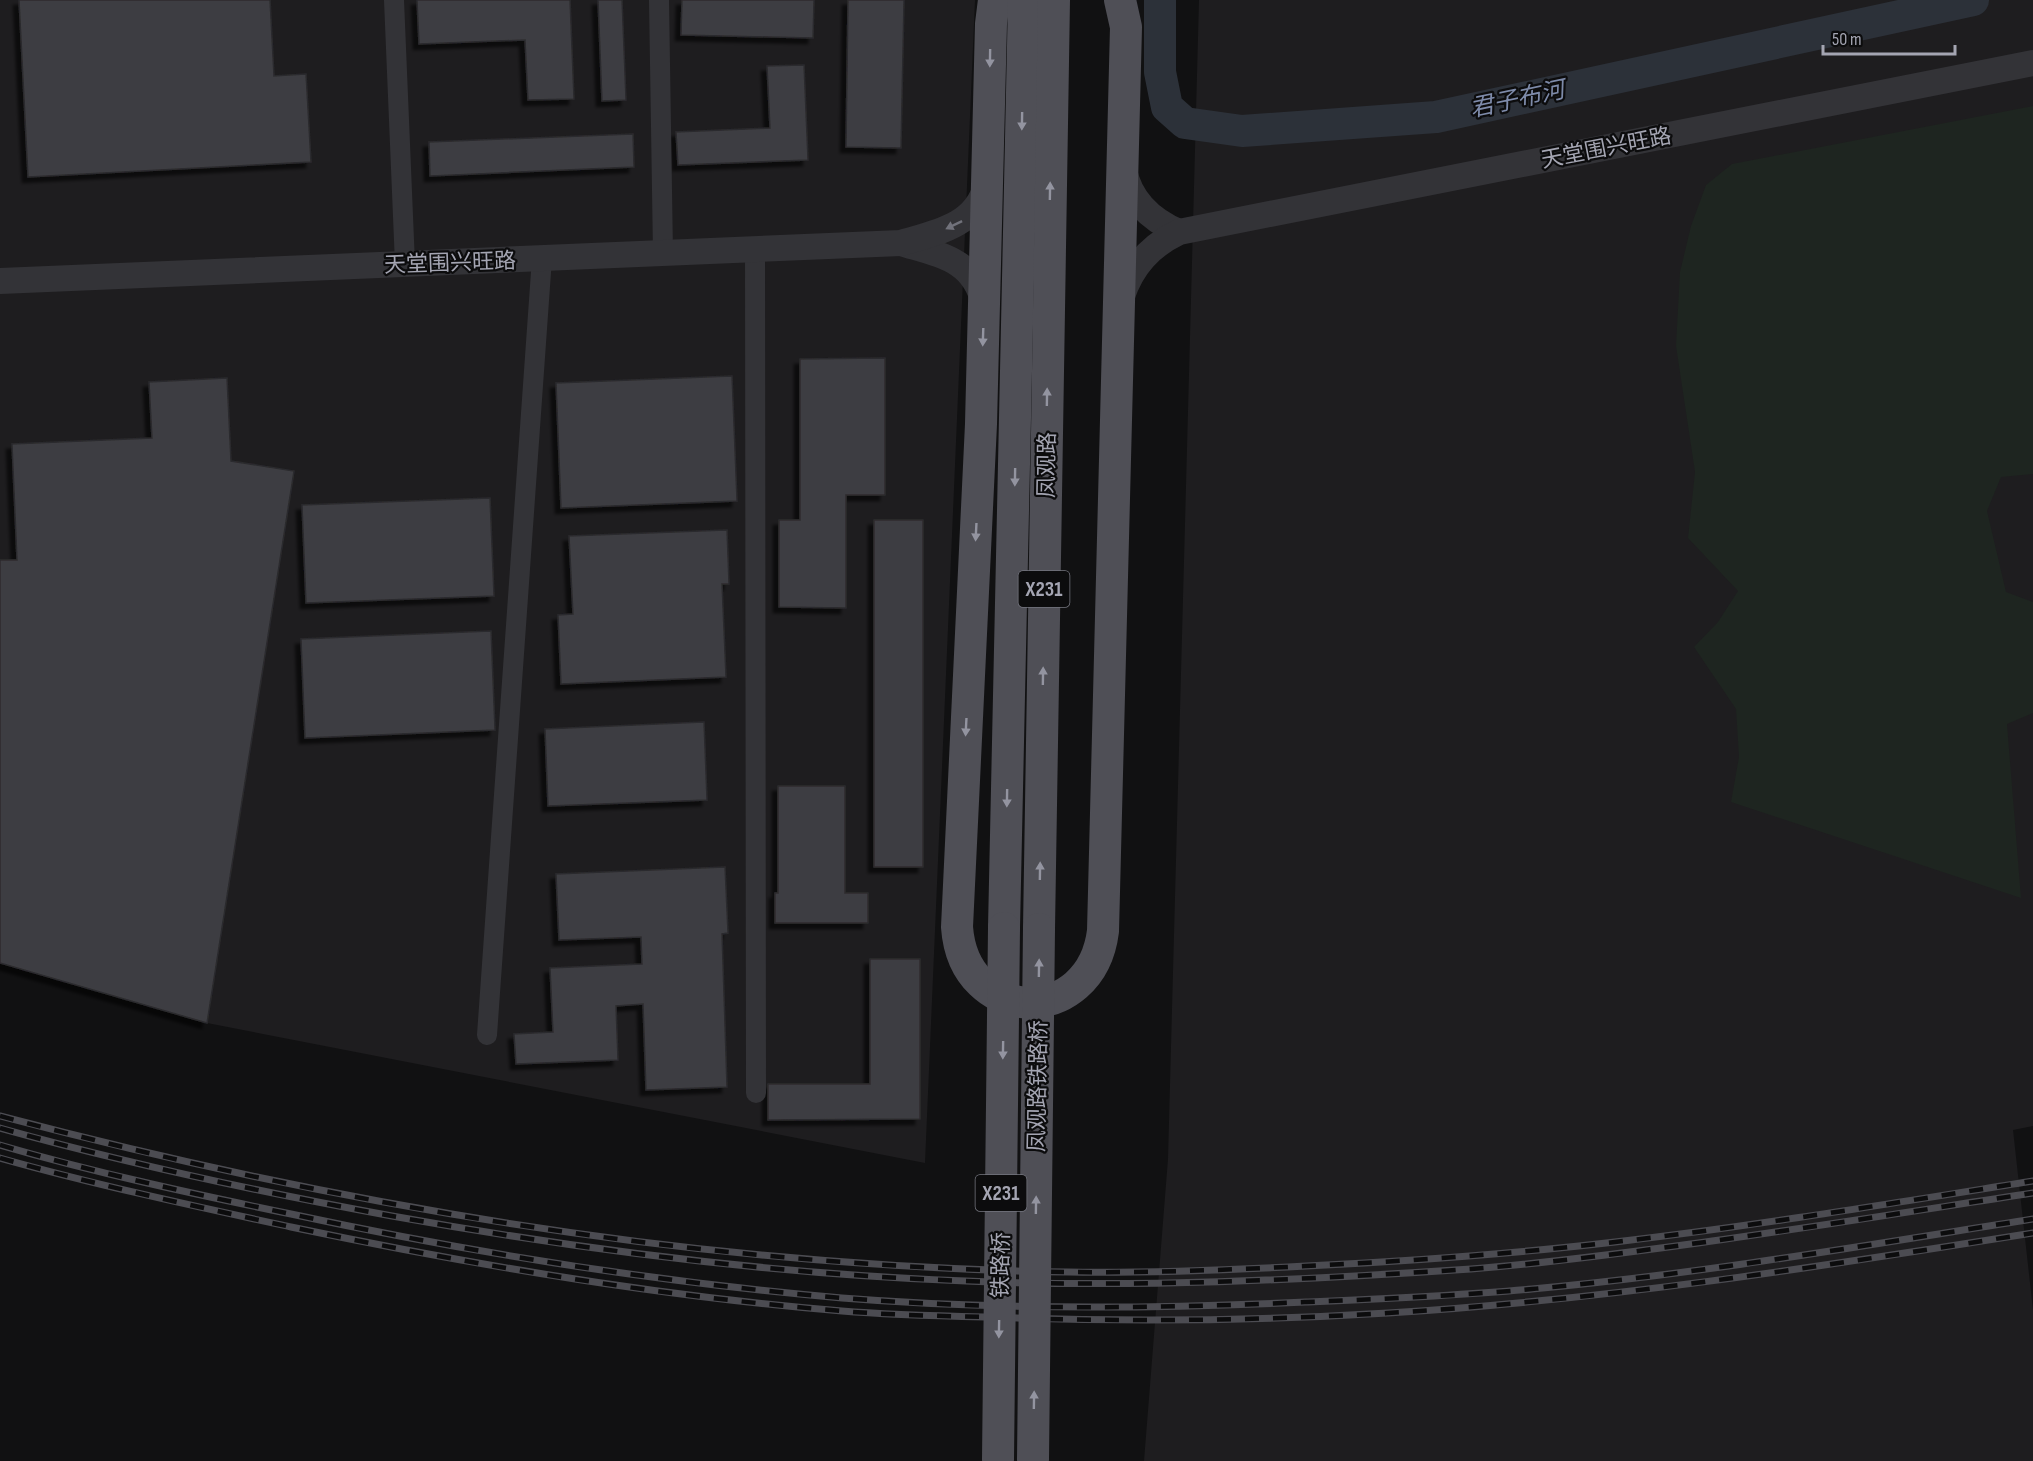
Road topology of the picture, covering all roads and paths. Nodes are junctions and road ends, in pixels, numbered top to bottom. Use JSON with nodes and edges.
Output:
{"nodes":[{"id":1,"x":394,"y":0,"type":"edge"},
{"id":2,"x":658,"y":0,"type":"edge"},
{"id":3,"x":994,"y":0,"type":"edge"},
{"id":4,"x":1024,"y":0,"type":"edge"},
{"id":5,"x":1054,"y":0,"type":"edge"},
{"id":6,"x":1120,"y":0,"type":"edge"},
{"id":7,"x":2033,"y":63,"type":"edge"},
{"id":8,"x":1123,"y":164,"type":"junction"},
{"id":9,"x":987,"y":182,"type":"junction"},
{"id":10,"x":1179,"y":232,"type":"junction"},
{"id":11,"x":901,"y":243,"type":"junction"},
{"id":12,"x":755,"y":250,"type":"junction"},
{"id":13,"x":663,"y":253,"type":"junction"},
{"id":14,"x":542,"y":258,"type":"junction"},
{"id":15,"x":405,"y":264,"type":"junction"},
{"id":16,"x":0,"y":281,"type":"edge"},
{"id":17,"x":984,"y":305,"type":"junction"},
{"id":18,"x":1119,"y":310,"type":"junction"},
{"id":19,"x":981,"y":424,"type":"junction"},
{"id":20,"x":1012,"y":580,"type":"junction"},
{"id":21,"x":1004,"y":928,"type":"joint"},
{"id":22,"x":1039,"y":929,"type":"joint"},
{"id":23,"x":487,"y":1035,"type":"dead end"},
{"id":24,"x":756,"y":1093,"type":"dead end"},
{"id":25,"x":998,"y":1460,"type":"edge"},
{"id":26,"x":1033,"y":1460,"type":"edge"}],
"edges":[{"from":1,"to":15,"type":"street"},
{"from":2,"to":13,"type":"street"},
{"from":3,"to":9,"type":"main road","one_way":true},
{"from":4,"to":20,"type":"main road","name":"凤观路","number":"X231","one_way":true},
{"from":22,"to":5,"type":"main road","name":"凤观路","number":"X231","one_way":true},
{"from":6,"to":8,"type":"main road"},
{"from":7,"to":10,"type":"street","name":"天堂围兴旺路"},
{"from":8,"to":10,"type":"street"},
{"from":8,"to":18,"type":"main road"},
{"from":9,"to":11,"type":"street","one_way":true},
{"from":9,"to":17,"type":"main road"},
{"from":10,"to":18,"type":"street","name":"天堂围兴旺路"},
{"from":11,"to":12,"type":"street","name":"天堂围兴旺路"},
{"from":11,"to":17,"type":"street"},
{"from":12,"to":13,"type":"street","name":"天堂围兴旺路"},
{"from":12,"to":24,"type":"street"},
{"from":13,"to":14,"type":"street","name":"天堂围兴旺路"},
{"from":14,"to":15,"type":"street","name":"天堂围兴旺路"},
{"from":14,"to":23,"type":"street"},
{"from":15,"to":16,"type":"street","name":"天堂围兴旺路"},
{"from":17,"to":19,"type":"main road","one_way":true},
{"from":19,"to":18,"type":"main road","one_way":true},
{"from":19,"to":20,"type":"main road"},
{"from":20,"to":21,"type":"main road","name":"凤观路","number":"X231","one_way":true},
{"from":21,"to":25,"type":"main road","name":"铁路桥","number":"X231","one_way":true,"bridge":true},
{"from":26,"to":22,"type":"main road","name":"凤观路铁路桥","number":"X231","one_way":true,"bridge":true}]}
